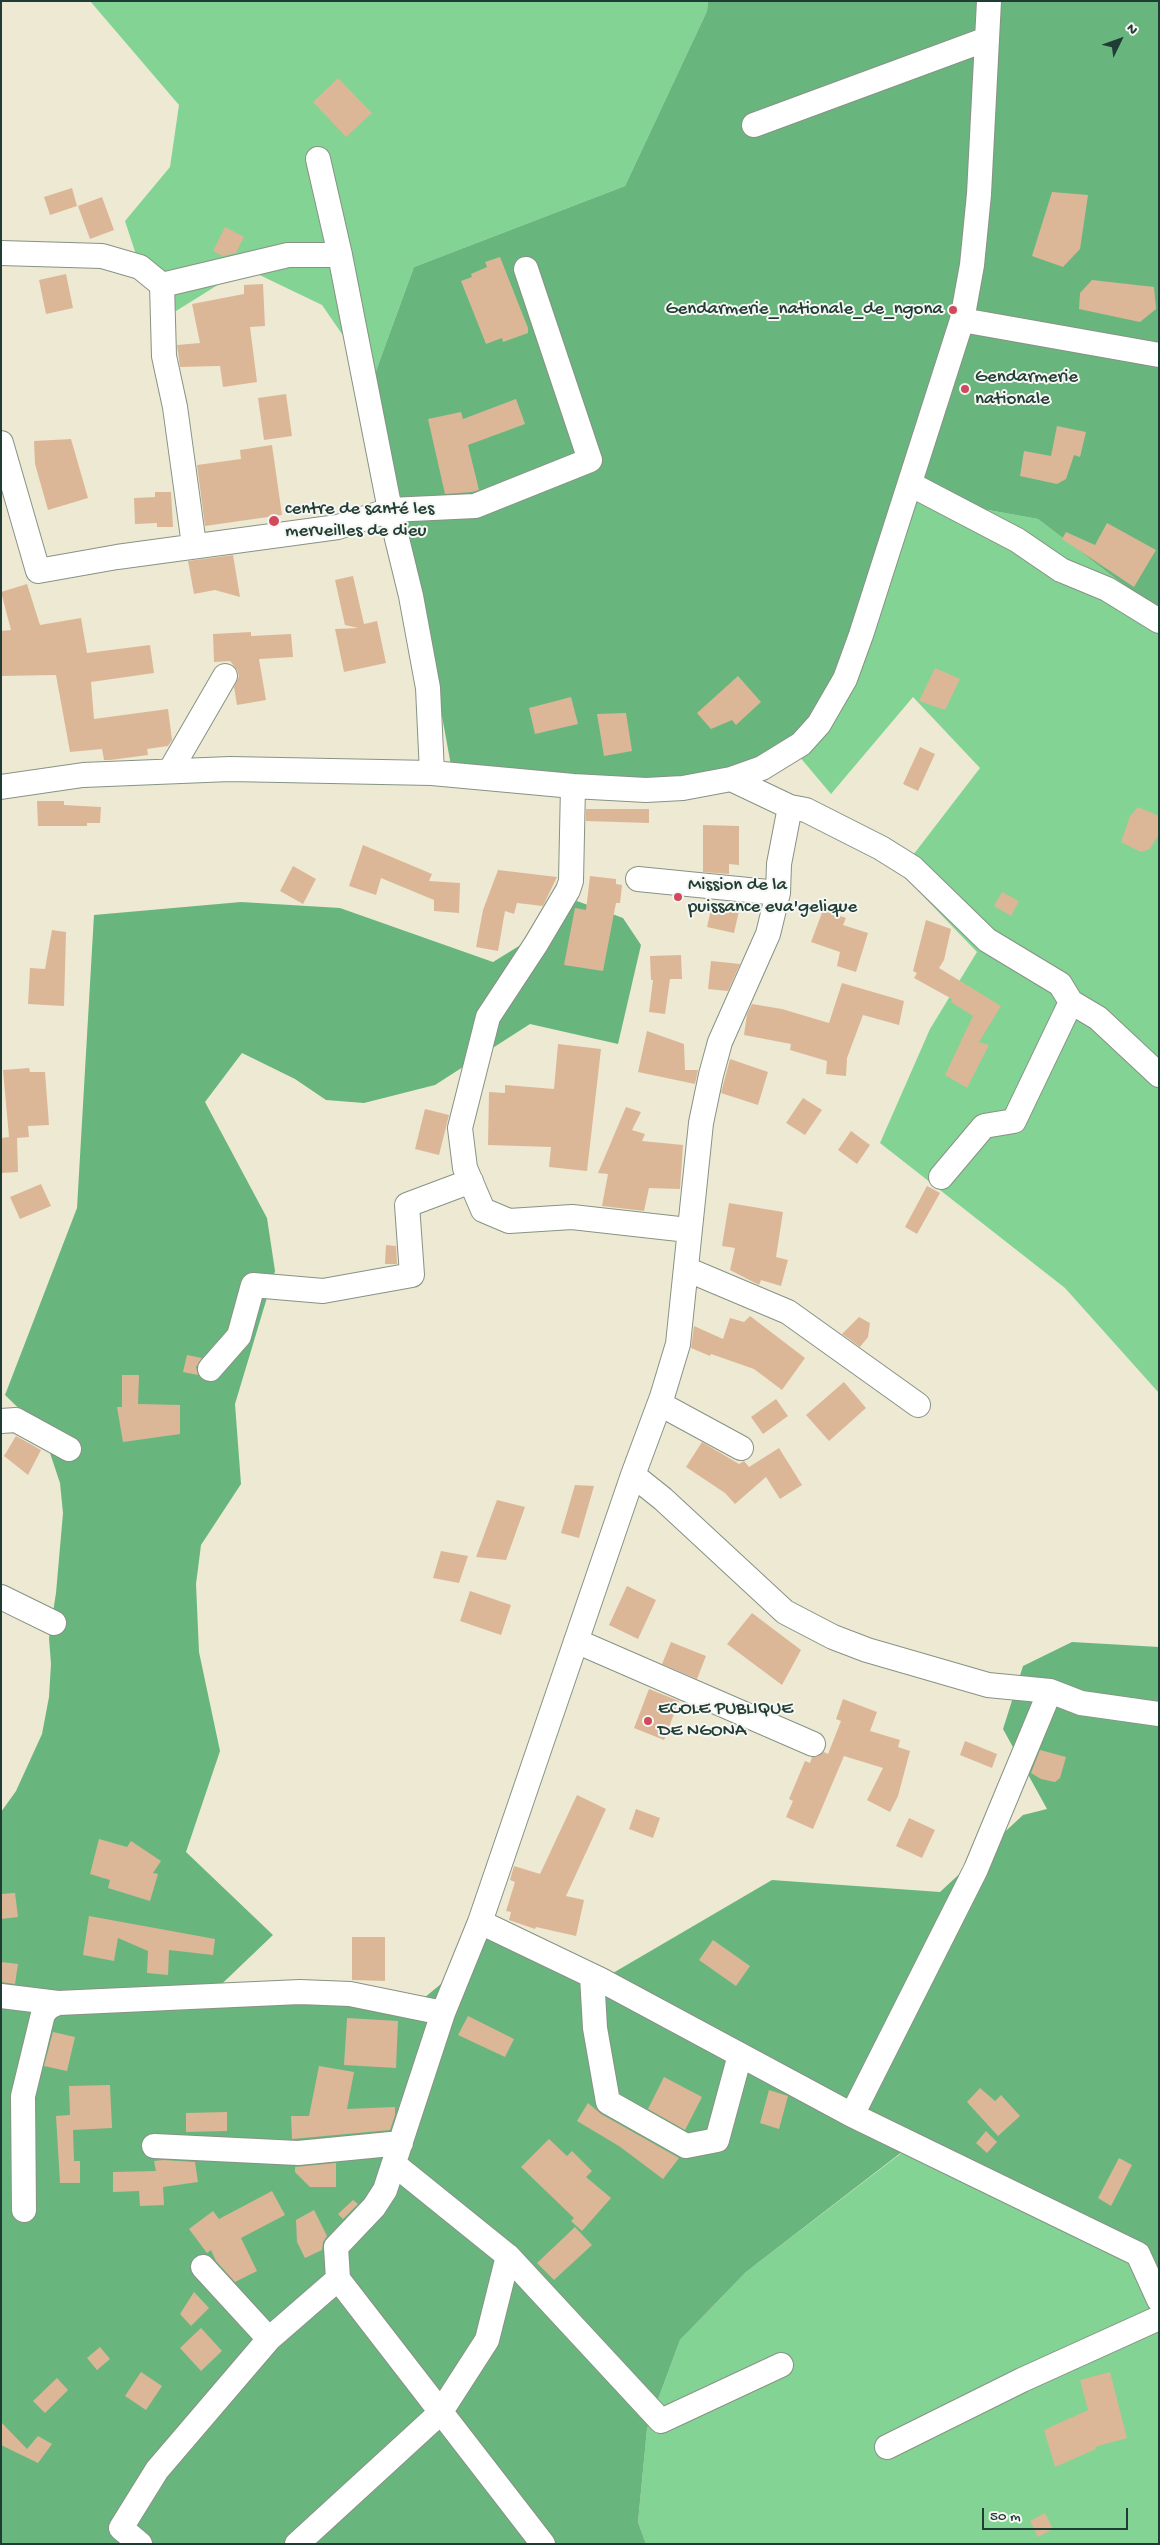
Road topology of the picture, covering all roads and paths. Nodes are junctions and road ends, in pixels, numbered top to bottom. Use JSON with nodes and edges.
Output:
{"nodes":[{"id":1,"x":989,"y":1,"type":"edge"},
{"id":2,"x":987,"y":39,"type":"junction"},
{"id":3,"x":754,"y":125,"type":"dead end"},
{"id":4,"x":318,"y":159,"type":"dead end"},
{"id":5,"x":1,"y":253,"type":"edge"},
{"id":6,"x":340,"y":255,"type":"junction"},
{"id":7,"x":526,"y":269,"type":"dead end"},
{"id":8,"x":162,"y":285,"type":"junction"},
{"id":9,"x":962,"y":320,"type":"junction"},
{"id":10,"x":1159,"y":355,"type":"edge"},
{"id":11,"x":1,"y":444,"type":"edge"},
{"id":12,"x":910,"y":484,"type":"junction"},
{"id":13,"x":390,"y":510,"type":"junction"},
{"id":14,"x":194,"y":545,"type":"junction"},
{"id":15,"x":1159,"y":621,"type":"edge"},
{"id":16,"x":225,"y":676,"type":"dead end"},
{"id":17,"x":170,"y":771,"type":"junction"},
{"id":18,"x":432,"y":773,"type":"junction"},
{"id":19,"x":730,"y":779,"type":"junction"},
{"id":20,"x":573,"y":786,"type":"junction"},
{"id":21,"x":1,"y":787,"type":"edge"},
{"id":22,"x":790,"y":807,"type":"junction"},
{"id":23,"x":638,"y":879,"type":"dead end"},
{"id":24,"x":778,"y":893,"type":"junction"},
{"id":25,"x":1071,"y":1002,"type":"junction"},
{"id":26,"x":1159,"y":1075,"type":"edge"},
{"id":27,"x":941,"y":1177,"type":"dead end"},
{"id":28,"x":471,"y":1181,"type":"junction"},
{"id":29,"x":688,"y":1230,"type":"junction"},
{"id":30,"x":686,"y":1269,"type":"junction"},
{"id":31,"x":210,"y":1369,"type":"dead end"},
{"id":32,"x":660,"y":1404,"type":"junction"},
{"id":33,"x":918,"y":1405,"type":"dead end"},
{"id":34,"x":1,"y":1421,"type":"edge"},
{"id":35,"x":741,"y":1448,"type":"dead end"},
{"id":36,"x":69,"y":1449,"type":"dead end"},
{"id":37,"x":633,"y":1475,"type":"junction"},
{"id":38,"x":1,"y":1597,"type":"edge"},
{"id":39,"x":54,"y":1623,"type":"dead end"},
{"id":40,"x":576,"y":1641,"type":"junction"},
{"id":41,"x":1050,"y":1691,"type":"junction"},
{"id":42,"x":1159,"y":1714,"type":"edge"},
{"id":43,"x":813,"y":1744,"type":"dead end"},
{"id":44,"x":480,"y":1922,"type":"junction"},
{"id":45,"x":592,"y":1976,"type":"junction"},
{"id":46,"x":1,"y":1996,"type":"edge"},
{"id":47,"x":58,"y":2003,"type":"junction"},
{"id":48,"x":443,"y":2013,"type":"junction"},
{"id":49,"x":740,"y":2055,"type":"junction"},
{"id":50,"x":852,"y":2115,"type":"junction"},
{"id":51,"x":154,"y":2146,"type":"dead end"},
{"id":52,"x":397,"y":2154,"type":"junction"},
{"id":53,"x":24,"y":2210,"type":"dead end"},
{"id":54,"x":508,"y":2256,"type":"junction"},
{"id":55,"x":1148,"y":2258,"type":"edge"},
{"id":56,"x":203,"y":2267,"type":"dead end"},
{"id":57,"x":338,"y":2279,"type":"junction"},
{"id":58,"x":1159,"y":2300,"type":"edge"},
{"id":59,"x":1159,"y":2318,"type":"edge"},
{"id":60,"x":270,"y":2338,"type":"junction"},
{"id":61,"x":782,"y":2365,"type":"dead end"},
{"id":62,"x":440,"y":2413,"type":"junction"},
{"id":63,"x":887,"y":2447,"type":"dead end"},
{"id":64,"x":534,"y":2541,"type":"edge"},
{"id":65,"x":140,"y":2544,"type":"edge"},
{"id":66,"x":296,"y":2544,"type":"edge"}],
"edges":[{"from":1,"to":2,"type":"street"},
{"from":2,"to":3,"type":"street"},
{"from":2,"to":9,"type":"street"},
{"from":4,"to":6,"type":"street"},
{"from":5,"to":8,"type":"street"},
{"from":6,"to":8,"type":"street"},
{"from":6,"to":13,"type":"street"},
{"from":7,"to":13,"type":"street"},
{"from":8,"to":14,"type":"street"},
{"from":9,"to":10,"type":"street"},
{"from":9,"to":12,"type":"street"},
{"from":11,"to":14,"type":"street"},
{"from":12,"to":15,"type":"street"},
{"from":12,"to":19,"type":"street"},
{"from":13,"to":14,"type":"street"},
{"from":13,"to":18,"type":"street"},
{"from":16,"to":17,"type":"street"},
{"from":17,"to":18,"type":"street"},
{"from":17,"to":21,"type":"street"},
{"from":18,"to":20,"type":"street"},
{"from":19,"to":20,"type":"street"},
{"from":19,"to":22,"type":"street"},
{"from":20,"to":28,"type":"street"},
{"from":22,"to":24,"type":"street"},
{"from":22,"to":25,"type":"street"},
{"from":23,"to":24,"type":"street"},
{"from":24,"to":29,"type":"street"},
{"from":25,"to":26,"type":"street"},
{"from":25,"to":27,"type":"street"},
{"from":28,"to":29,"type":"street"},
{"from":28,"to":31,"type":"street"},
{"from":29,"to":30,"type":"street"},
{"from":30,"to":32,"type":"street"},
{"from":30,"to":33,"type":"street"},
{"from":32,"to":35,"type":"street"},
{"from":32,"to":37,"type":"street"},
{"from":34,"to":36,"type":"street"},
{"from":37,"to":40,"type":"street"},
{"from":37,"to":41,"type":"street"},
{"from":38,"to":39,"type":"street"},
{"from":40,"to":43,"type":"street"},
{"from":40,"to":44,"type":"street"},
{"from":41,"to":42,"type":"street"},
{"from":41,"to":50,"type":"street"},
{"from":44,"to":45,"type":"street"},
{"from":44,"to":48,"type":"street"},
{"from":45,"to":49,"type":"street"},
{"from":45,"to":49,"type":"street"},
{"from":46,"to":47,"type":"street"},
{"from":47,"to":48,"type":"street"},
{"from":47,"to":53,"type":"street"},
{"from":48,"to":52,"type":"street"},
{"from":49,"to":50,"type":"street"},
{"from":50,"to":55,"type":"street"},
{"from":51,"to":52,"type":"street"},
{"from":52,"to":54,"type":"street"},
{"from":52,"to":57,"type":"street"},
{"from":54,"to":61,"type":"street"},
{"from":54,"to":62,"type":"street"},
{"from":55,"to":58,"type":"street"},
{"from":56,"to":60,"type":"street"},
{"from":57,"to":60,"type":"street"},
{"from":57,"to":62,"type":"street"},
{"from":59,"to":63,"type":"street"},
{"from":60,"to":65,"type":"street"},
{"from":62,"to":64,"type":"street"},
{"from":62,"to":66,"type":"street"}]}
